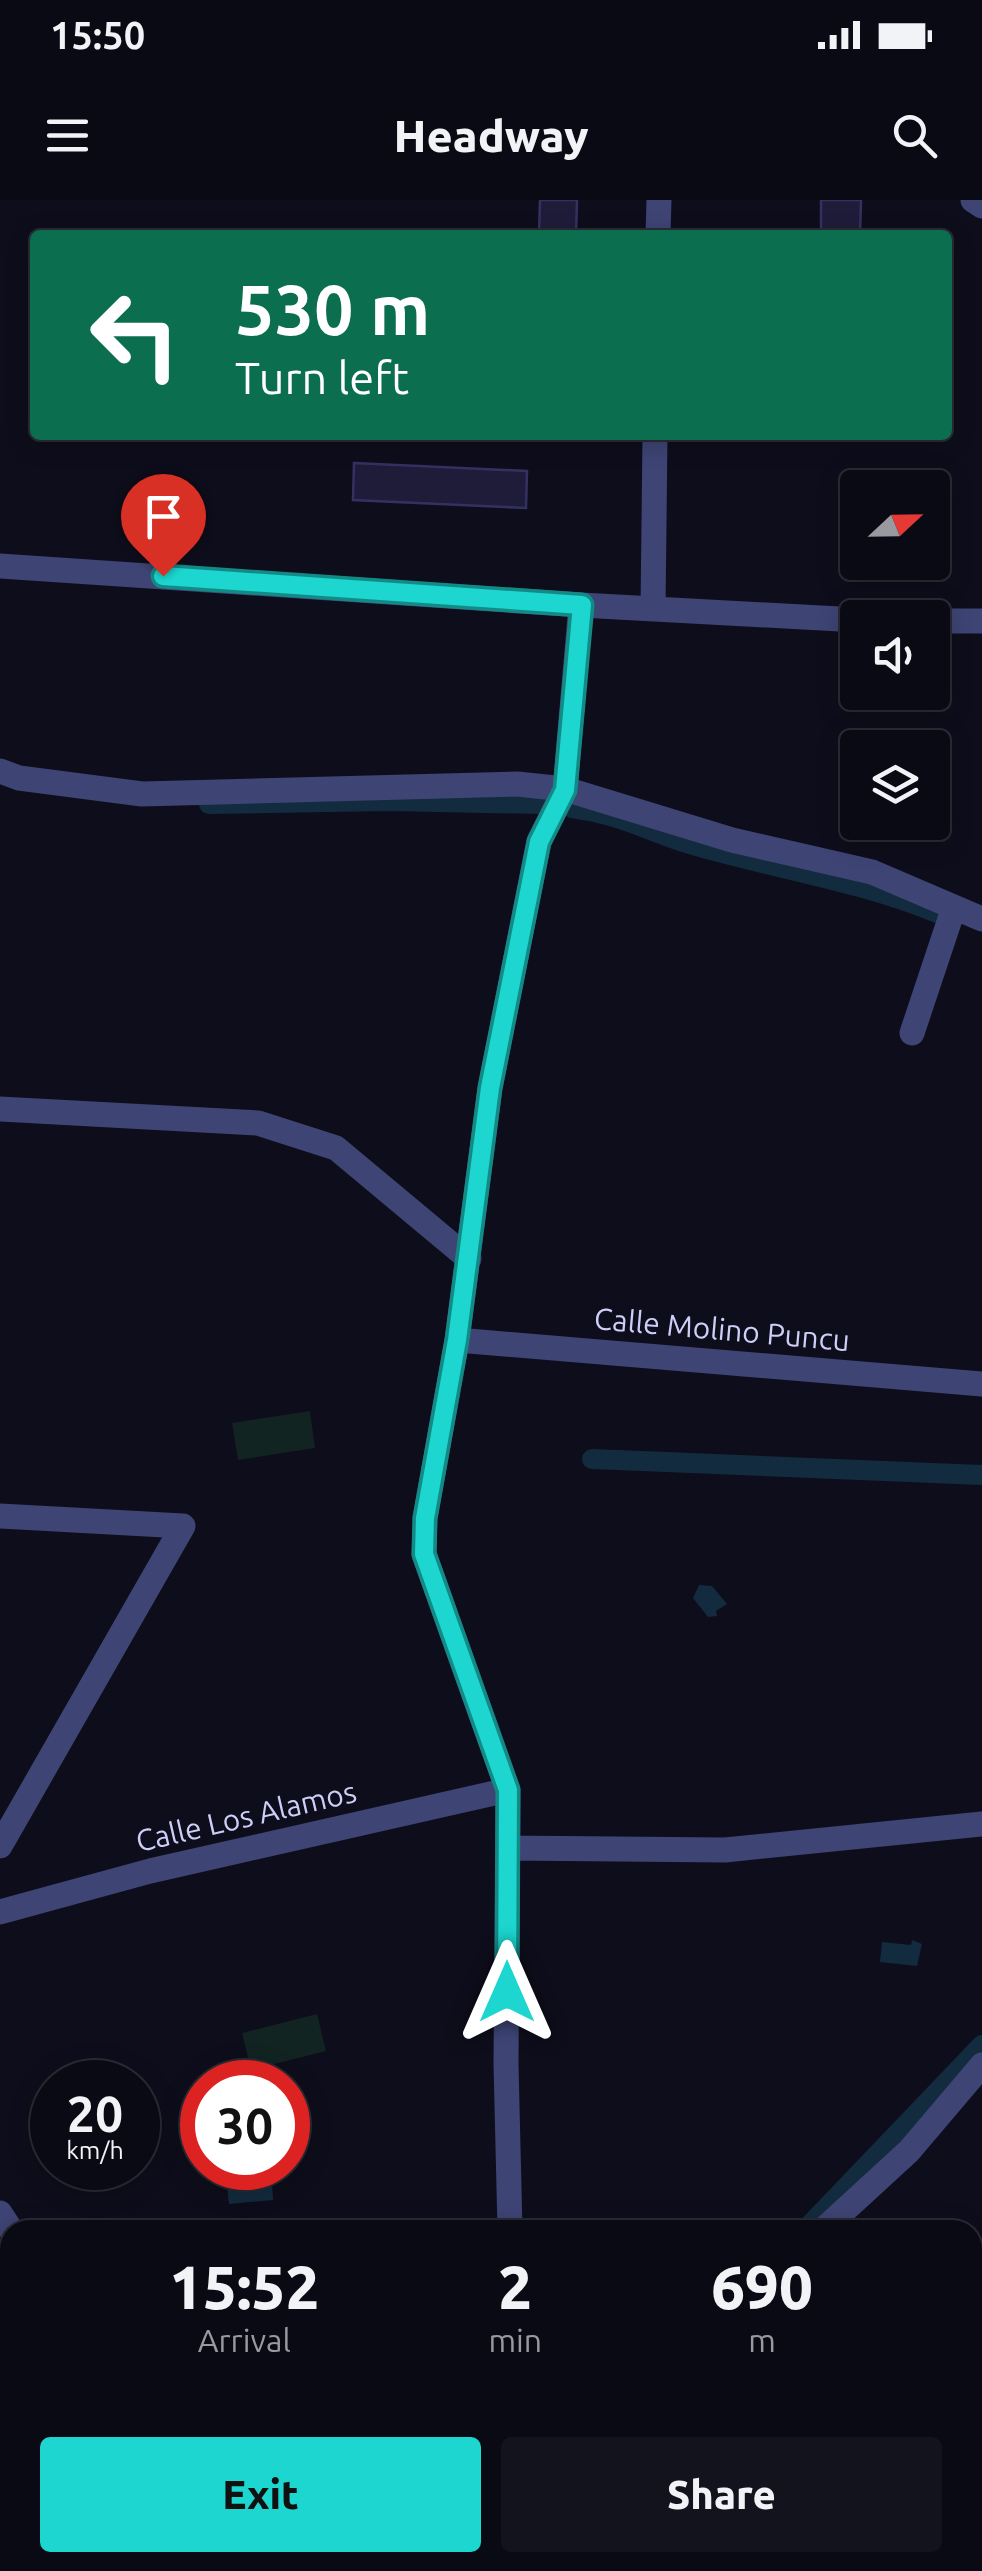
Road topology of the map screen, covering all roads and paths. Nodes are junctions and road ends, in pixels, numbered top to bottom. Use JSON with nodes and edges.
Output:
{"nodes":[{"id":1,"x":659,"y":200,"type":"edge"},
{"id":2,"x":972,"y":200,"type":"edge"},
{"id":3,"x":982,"y":206,"type":"edge"},
{"id":4,"x":658,"y":230,"type":"edge"},
{"id":5,"x":655,"y":440,"type":"edge"},
{"id":6,"x":0,"y":566,"type":"edge"},
{"id":7,"x":582,"y":605,"type":"junction"},
{"id":8,"x":653,"y":609,"type":"junction"},
{"id":9,"x":840,"y":619,"type":"edge"},
{"id":10,"x":950,"y":620,"type":"edge"},
{"id":11,"x":982,"y":621,"type":"edge"},
{"id":12,"x":0,"y":771,"type":"edge"},
{"id":13,"x":565,"y":790,"type":"junction"},
{"id":14,"x":954,"y":907,"type":"junction"},
{"id":15,"x":982,"y":919,"type":"edge"},
{"id":16,"x":912,"y":1033,"type":"dead end"},
{"id":17,"x":0,"y":1109,"type":"edge"},
{"id":18,"x":469,"y":1259,"type":"junction"},
{"id":19,"x":457,"y":1340,"type":"junction"},
{"id":20,"x":982,"y":1384,"type":"edge"},
{"id":21,"x":0,"y":1516,"type":"edge"},
{"id":22,"x":508,"y":1790,"type":"junction"},
{"id":23,"x":982,"y":1824,"type":"edge"},
{"id":24,"x":0,"y":1846,"type":"edge"},
{"id":25,"x":508,"y":1848,"type":"junction"},
{"id":26,"x":0,"y":1912,"type":"edge"},
{"id":27,"x":982,"y":2066,"type":"edge"},
{"id":28,"x":510,"y":2220,"type":"edge"},
{"id":29,"x":834,"y":2220,"type":"edge"}],
"edges":[{"from":1,"to":4,"type":"street"},
{"from":2,"to":3,"type":"street"},
{"from":5,"to":8,"type":"street"},
{"from":6,"to":7,"type":"street"},
{"from":7,"to":8,"type":"street"},
{"from":7,"to":13,"type":"street"},
{"from":8,"to":9,"type":"street"},
{"from":10,"to":11,"type":"street"},
{"from":12,"to":13,"type":"street"},
{"from":13,"to":14,"type":"street"},
{"from":13,"to":18,"type":"street"},
{"from":14,"to":15,"type":"street"},
{"from":14,"to":16,"type":"street"},
{"from":17,"to":18,"type":"street"},
{"from":18,"to":19,"type":"street"},
{"from":19,"to":20,"type":"street","name":"Calle Molino Puncu"},
{"from":19,"to":22,"type":"street"},
{"from":21,"to":24,"type":"street"},
{"from":22,"to":25,"type":"street"},
{"from":22,"to":26,"type":"street","name":"Calle Los Alamos"},
{"from":23,"to":25,"type":"street"},
{"from":25,"to":28,"type":"street"},
{"from":27,"to":29,"type":"street"}]}
